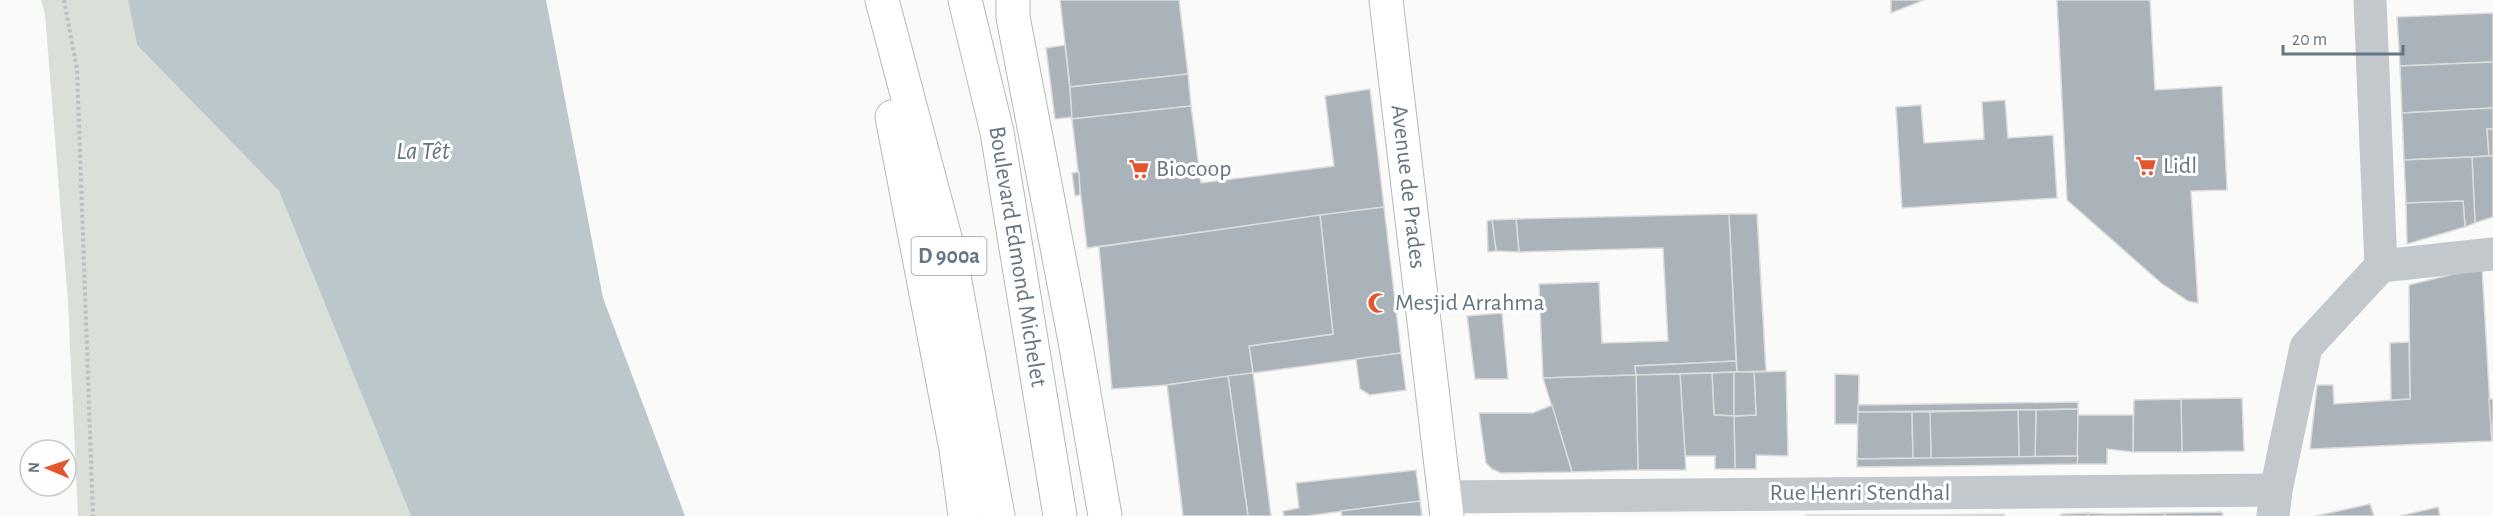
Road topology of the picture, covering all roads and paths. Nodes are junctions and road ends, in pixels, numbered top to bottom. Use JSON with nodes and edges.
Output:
{"nodes":[{"id":1,"x":64,"y":0,"type":"edge"},
{"id":2,"x":870,"y":0,"type":"edge"},
{"id":3,"x":882,"y":0,"type":"edge"},
{"id":4,"x":965,"y":0,"type":"edge"},
{"id":5,"x":1013,"y":0,"type":"edge"},
{"id":6,"x":1386,"y":0,"type":"edge"},
{"id":7,"x":2370,"y":0,"type":"edge"},
{"id":8,"x":2493,"y":254,"type":"edge"},
{"id":9,"x":2381,"y":266,"type":"junction"},
{"id":10,"x":2275,"y":503,"type":"edge"},
{"id":11,"x":1446,"y":507,"type":"edge"},
{"id":12,"x":93,"y":516,"type":"edge"},
{"id":13,"x":965,"y":516,"type":"edge"},
{"id":14,"x":998,"y":516,"type":"edge"},
{"id":15,"x":1060,"y":516,"type":"edge"},
{"id":16,"x":1105,"y":516,"type":"edge"}],
"edges":[{"from":1,"to":12,"type":"path"},
{"from":2,"to":13,"type":"main road"},
{"from":3,"to":14,"type":"main road","number":"D 900a"},
{"from":4,"to":15,"type":"main road","name":"Boulevard Edmond Michelet","number":"D 900a"},
{"from":5,"to":16,"type":"main road"},
{"from":6,"to":11,"type":"main road","name":"Avenue de Prades"},
{"from":7,"to":9,"type":"street"},
{"from":8,"to":9,"type":"street"},
{"from":9,"to":10,"type":"street"},
{"from":10,"to":11,"type":"street","name":"Rue Henri Stendhal"}]}
